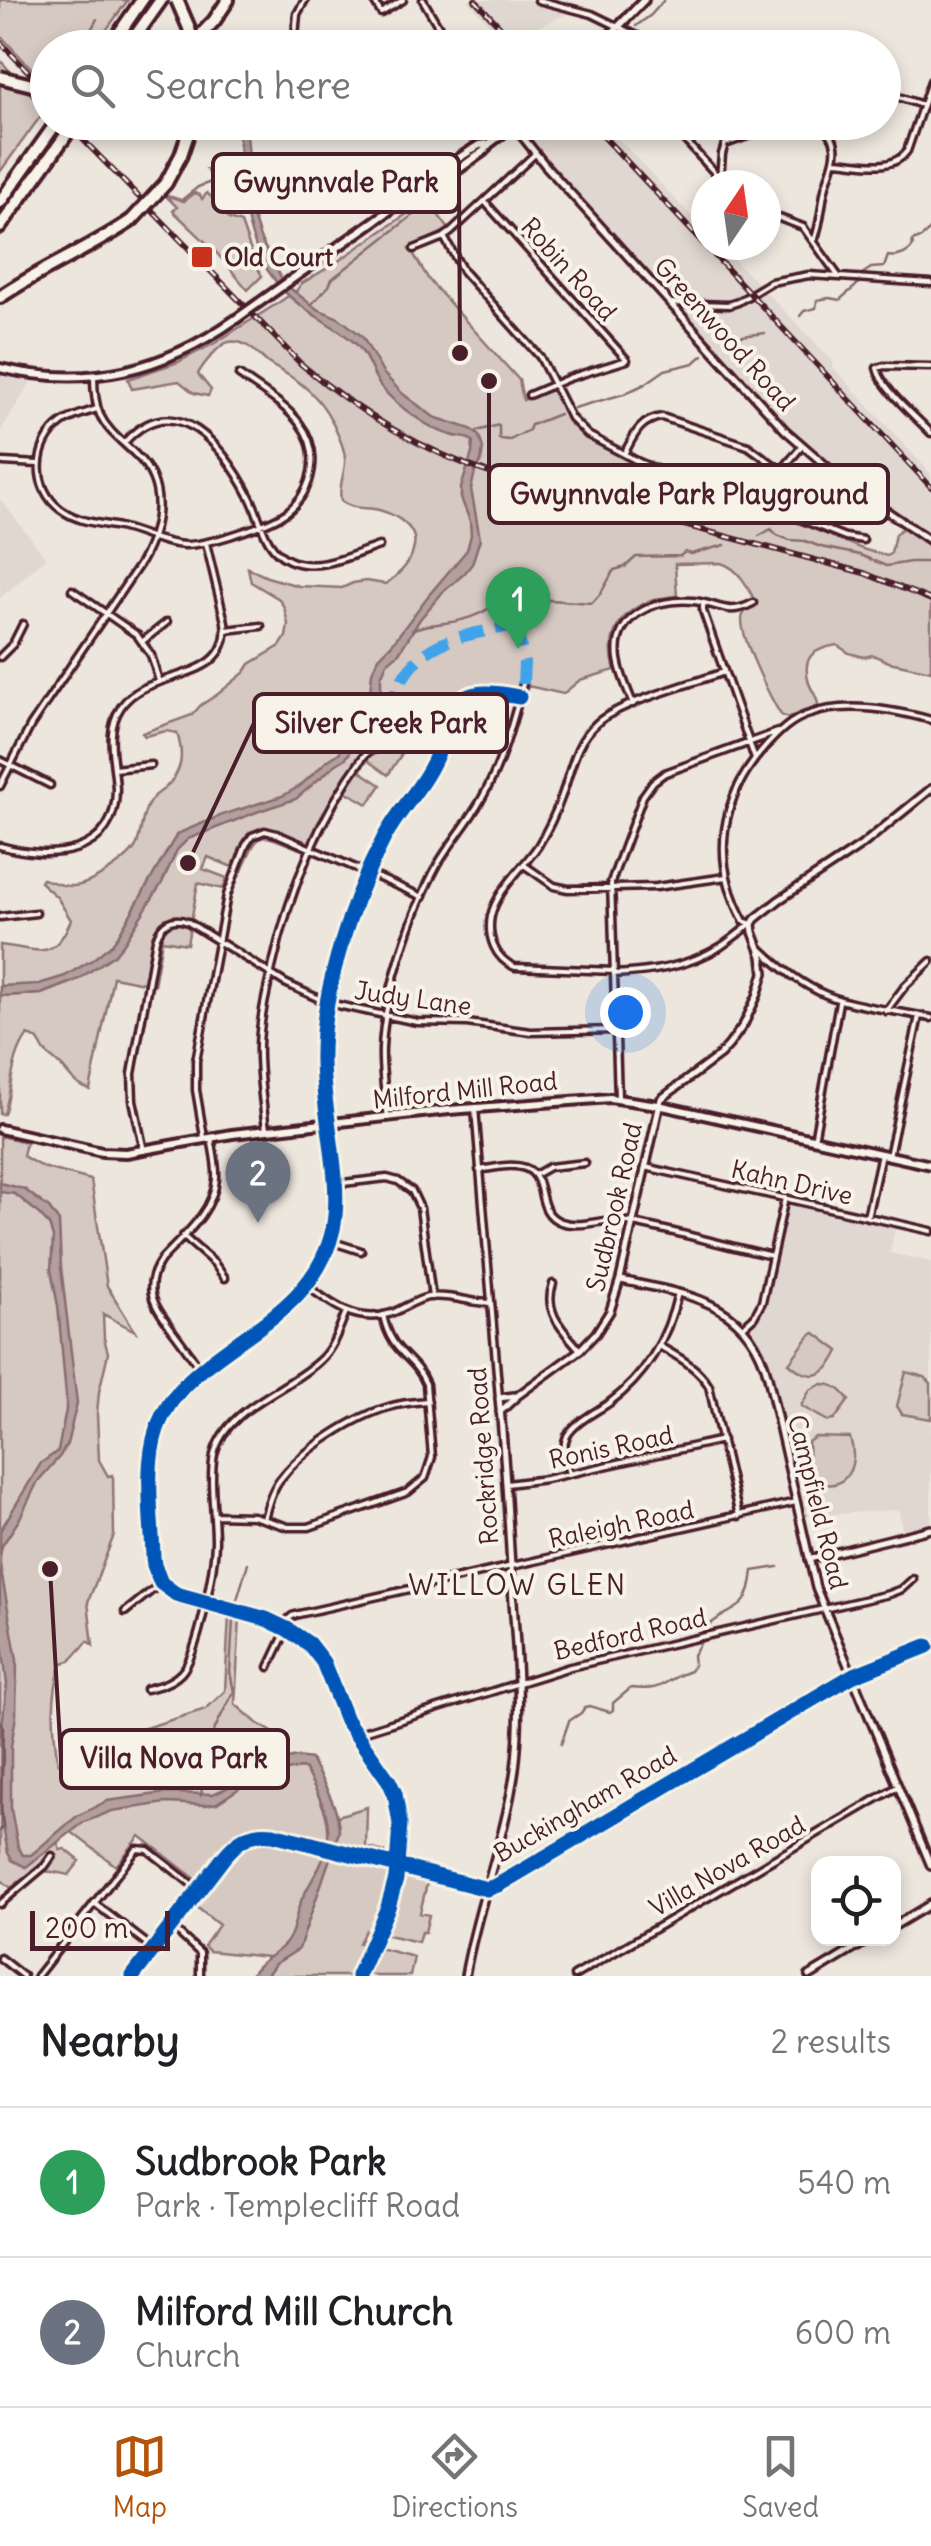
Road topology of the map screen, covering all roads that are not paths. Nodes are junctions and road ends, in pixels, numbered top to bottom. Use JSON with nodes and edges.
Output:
{"nodes":[{"id":1,"x":142,"y":0,"type":"edge"},
{"id":2,"x":161,"y":0,"type":"edge"},
{"id":3,"x":177,"y":0,"type":"edge"},
{"id":4,"x":228,"y":0,"type":"edge"},
{"id":5,"x":305,"y":0,"type":"edge"},
{"id":6,"x":376,"y":0,"type":"edge"},
{"id":7,"x":403,"y":0,"type":"edge"},
{"id":8,"x":423,"y":0,"type":"edge"},
{"id":9,"x":538,"y":0,"type":"edge"},
{"id":10,"x":644,"y":0,"type":"edge"},
{"id":11,"x":618,"y":27,"type":"junction"},
{"id":12,"x":122,"y":30,"type":"edge"},
{"id":13,"x":140,"y":30,"type":"edge"},
{"id":14,"x":189,"y":30,"type":"edge"},
{"id":15,"x":206,"y":30,"type":"edge"},
{"id":16,"x":297,"y":30,"type":"edge"},
{"id":17,"x":440,"y":30,"type":"edge"},
{"id":18,"x":615,"y":30,"type":"edge"},
{"id":19,"x":624,"y":30,"type":"edge"},
{"id":20,"x":0,"y":77,"type":"edge"},
{"id":21,"x":931,"y":81,"type":"edge"},
{"id":22,"x":30,"y":84,"type":"edge"},
{"id":23,"x":901,"y":98,"type":"edge"},
{"id":24,"x":923,"y":106,"type":"junction"},
{"id":25,"x":45,"y":140,"type":"edge"},
{"id":26,"x":63,"y":140,"type":"edge"},
{"id":27,"x":187,"y":140,"type":"edge"},
{"id":28,"x":494,"y":140,"type":"edge"},
{"id":29,"x":526,"y":140,"type":"edge"},
{"id":30,"x":685,"y":140,"type":"edge"},
{"id":31,"x":737,"y":140,"type":"edge"},
{"id":32,"x":832,"y":140,"type":"edge"},
{"id":33,"x":535,"y":154,"type":"junction"},
{"id":34,"x":835,"y":161,"type":"junction"},
{"id":35,"x":713,"y":170,"type":"edge"},
{"id":36,"x":721,"y":170,"type":"edge"},
{"id":37,"x":0,"y":202,"type":"edge"},
{"id":38,"x":485,"y":202,"type":"junction"},
{"id":39,"x":781,"y":219,"type":"edge"},
{"id":40,"x":0,"y":227,"type":"edge"},
{"id":41,"x":444,"y":237,"type":"junction"},
{"id":42,"x":814,"y":241,"type":"junction"},
{"id":43,"x":414,"y":250,"type":"dead end"},
{"id":44,"x":839,"y":277,"type":"junction"},
{"id":45,"x":931,"y":283,"type":"edge"},
{"id":46,"x":0,"y":296,"type":"edge"},
{"id":47,"x":670,"y":303,"type":"junction"},
{"id":48,"x":931,"y":367,"type":"edge"},
{"id":49,"x":0,"y":368,"type":"edge"},
{"id":50,"x":94,"y":376,"type":"junction"},
{"id":51,"x":239,"y":376,"type":"dead end"},
{"id":52,"x":554,"y":384,"type":"junction"},
{"id":53,"x":529,"y":396,"type":"dead end"},
{"id":54,"x":98,"y":409,"type":"junction"},
{"id":55,"x":931,"y":433,"type":"edge"},
{"id":56,"x":123,"y":444,"type":"junction"},
{"id":57,"x":802,"y":446,"type":"junction"},
{"id":58,"x":624,"y":454,"type":"junction"},
{"id":59,"x":2,"y":462,"type":"dead end"},
{"id":60,"x":40,"y":464,"type":"junction"},
{"id":61,"x":781,"y":470,"type":"junction"},
{"id":62,"x":764,"y":506,"type":"junction"},
{"id":63,"x":261,"y":525,"type":"junction"},
{"id":64,"x":152,"y":538,"type":"junction"},
{"id":65,"x":863,"y":540,"type":"dead end"},
{"id":66,"x":931,"y":542,"type":"edge"},
{"id":67,"x":206,"y":543,"type":"junction"},
{"id":68,"x":379,"y":546,"type":"dead end"},
{"id":69,"x":72,"y":590,"type":"dead end"},
{"id":70,"x":753,"y":602,"type":"dead end"},
{"id":71,"x":703,"y":603,"type":"junction"},
{"id":72,"x":106,"y":613,"type":"junction"},
{"id":73,"x":167,"y":622,"type":"dead end"},
{"id":74,"x":22,"y":624,"type":"dead end"},
{"id":75,"x":261,"y":626,"type":"dead end"},
{"id":76,"x":226,"y":630,"type":"junction"},
{"id":77,"x":142,"y":641,"type":"junction"},
{"id":78,"x":0,"y":657,"type":"edge"},
{"id":79,"x":724,"y":672,"type":"junction"},
{"id":80,"x":159,"y":681,"type":"junction"},
{"id":81,"x":523,"y":684,"type":"dead end"},
{"id":82,"x":520,"y":697,"type":"junction"},
{"id":83,"x":633,"y":704,"type":"junction"},
{"id":84,"x":931,"y":720,"type":"edge"},
{"id":85,"x":780,"y":731,"type":"junction"},
{"id":86,"x":749,"y":743,"type":"junction"},
{"id":87,"x":377,"y":749,"type":"dead end"},
{"id":88,"x":755,"y":759,"type":"junction"},
{"id":89,"x":0,"y":760,"type":"edge"},
{"id":90,"x":10,"y":765,"type":"junction"},
{"id":91,"x":151,"y":765,"type":"dead end"},
{"id":92,"x":114,"y":769,"type":"junction"},
{"id":93,"x":50,"y":785,"type":"dead end"},
{"id":94,"x":0,"y":786,"type":"edge"},
{"id":95,"x":931,"y":789,"type":"edge"},
{"id":96,"x":0,"y":846,"type":"edge"},
{"id":97,"x":310,"y":848,"type":"junction"},
{"id":98,"x":524,"y":865,"type":"junction"},
{"id":99,"x":368,"y":873,"type":"junction"},
{"id":100,"x":726,"y":877,"type":"junction"},
{"id":101,"x":611,"y":888,"type":"junction"},
{"id":102,"x":423,"y":896,"type":"junction"},
{"id":103,"x":36,"y":913,"type":"dead end"},
{"id":104,"x":0,"y":917,"type":"edge"},
{"id":105,"x":752,"y":924,"type":"junction"},
{"id":106,"x":218,"y":941,"type":"junction"},
{"id":107,"x":760,"y":948,"type":"junction"},
{"id":108,"x":931,"y":961,"type":"edge"},
{"id":109,"x":775,"y":962,"type":"junction"},
{"id":110,"x":764,"y":968,"type":"junction"},
{"id":111,"x":614,"y":972,"type":"junction"},
{"id":112,"x":271,"y":974,"type":"junction"},
{"id":113,"x":839,"y":1001,"type":"junction"},
{"id":114,"x":328,"y":1003,"type":"junction"},
{"id":115,"x":886,"y":1011,"type":"junction"},
{"id":116,"x":387,"y":1016,"type":"junction"},
{"id":117,"x":919,"y":1016,"type":"junction"},
{"id":118,"x":931,"y":1018,"type":"edge"},
{"id":119,"x":616,"y":1030,"type":"junction"},
{"id":120,"x":618,"y":1098,"type":"junction"},
{"id":121,"x":658,"y":1105,"type":"junction"},
{"id":122,"x":474,"y":1108,"type":"junction"},
{"id":123,"x":388,"y":1118,"type":"junction"},
{"id":124,"x":328,"y":1124,"type":"junction"},
{"id":125,"x":0,"y":1130,"type":"edge"},
{"id":126,"x":266,"y":1130,"type":"junction"},
{"id":127,"x":208,"y":1138,"type":"junction"},
{"id":128,"x":814,"y":1140,"type":"junction"},
{"id":129,"x":144,"y":1151,"type":"junction"},
{"id":130,"x":885,"y":1155,"type":"junction"},
{"id":131,"x":585,"y":1164,"type":"dead end"},
{"id":132,"x":931,"y":1166,"type":"edge"},
{"id":133,"x":645,"y":1167,"type":"junction"},
{"id":134,"x":480,"y":1170,"type":"junction"},
{"id":135,"x":535,"y":1175,"type":"junction"},
{"id":136,"x":334,"y":1184,"type":"junction"},
{"id":137,"x":786,"y":1198,"type":"junction"},
{"id":138,"x":867,"y":1217,"type":"junction"},
{"id":139,"x":632,"y":1224,"type":"junction"},
{"id":140,"x":931,"y":1232,"type":"edge"},
{"id":141,"x":183,"y":1236,"type":"junction"},
{"id":142,"x":330,"y":1240,"type":"junction"},
{"id":143,"x":361,"y":1250,"type":"dead end"},
{"id":144,"x":772,"y":1256,"type":"junction"},
{"id":145,"x":225,"y":1278,"type":"dead end"},
{"id":146,"x":620,"y":1280,"type":"junction"},
{"id":147,"x":306,"y":1284,"type":"junction"},
{"id":148,"x":552,"y":1284,"type":"dead end"},
{"id":149,"x":678,"y":1292,"type":"junction"},
{"id":150,"x":432,"y":1297,"type":"junction"},
{"id":151,"x":491,"y":1304,"type":"junction"},
{"id":152,"x":346,"y":1312,"type":"junction"},
{"id":153,"x":383,"y":1315,"type":"junction"},
{"id":154,"x":743,"y":1327,"type":"junction"},
{"id":155,"x":659,"y":1346,"type":"junction"},
{"id":156,"x":580,"y":1350,"type":"junction"},
{"id":157,"x":202,"y":1370,"type":"junction"},
{"id":158,"x":517,"y":1396,"type":"junction"},
{"id":159,"x":499,"y":1398,"type":"junction"},
{"id":160,"x":428,"y":1401,"type":"junction"},
{"id":161,"x":500,"y":1412,"type":"junction"},
{"id":162,"x":722,"y":1440,"type":"junction"},
{"id":163,"x":568,"y":1474,"type":"junction"},
{"id":164,"x":507,"y":1484,"type":"junction"},
{"id":165,"x":796,"y":1502,"type":"junction"},
{"id":166,"x":214,"y":1515,"type":"junction"},
{"id":167,"x":739,"y":1516,"type":"junction"},
{"id":168,"x":264,"y":1519,"type":"junction"},
{"id":169,"x":931,"y":1528,"type":"edge"},
{"id":170,"x":808,"y":1559,"type":"junction"},
{"id":171,"x":511,"y":1566,"type":"junction"},
{"id":172,"x":913,"y":1579,"type":"dead end"},
{"id":173,"x":162,"y":1582,"type":"junction"},
{"id":174,"x":206,"y":1602,"type":"junction"},
{"id":175,"x":824,"y":1610,"type":"junction"},
{"id":176,"x":125,"y":1612,"type":"dead end"},
{"id":177,"x":284,"y":1627,"type":"junction"},
{"id":178,"x":928,"y":1646,"type":"dead end"},
{"id":179,"x":270,"y":1667,"type":"dead end"},
{"id":180,"x":852,"y":1676,"type":"junction"},
{"id":181,"x":518,"y":1682,"type":"junction"},
{"id":182,"x":146,"y":1689,"type":"dead end"},
{"id":183,"x":356,"y":1734,"type":"junction"},
{"id":184,"x":898,"y":1787,"type":"junction"},
{"id":185,"x":52,"y":1856,"type":"dead end"},
{"id":186,"x":398,"y":1865,"type":"junction"},
{"id":187,"x":931,"y":1866,"type":"edge"},
{"id":188,"x":487,"y":1888,"type":"junction"},
{"id":189,"x":199,"y":1890,"type":"junction"},
{"id":190,"x":0,"y":1904,"type":"edge"},
{"id":191,"x":94,"y":1904,"type":"junction"},
{"id":192,"x":931,"y":1904,"type":"edge"},
{"id":193,"x":901,"y":1922,"type":"edge"},
{"id":194,"x":171,"y":1926,"type":"junction"},
{"id":195,"x":859,"y":1946,"type":"edge"},
{"id":196,"x":154,"y":1949,"type":"junction"},
{"id":197,"x":0,"y":1958,"type":"edge"},
{"id":198,"x":23,"y":1976,"type":"edge"},
{"id":199,"x":37,"y":1976,"type":"edge"},
{"id":200,"x":133,"y":1976,"type":"edge"},
{"id":201,"x":200,"y":1976,"type":"edge"},
{"id":202,"x":358,"y":1976,"type":"edge"},
{"id":203,"x":464,"y":1976,"type":"edge"},
{"id":204,"x":574,"y":1976,"type":"edge"},
{"id":205,"x":809,"y":1976,"type":"edge"}],
"edges":[{"from":1,"to":12,"type":"highway"},
{"from":2,"to":13,"type":"highway"},
{"from":3,"to":14,"type":"highway","bridge":true},
{"from":4,"to":15,"type":"highway"},
{"from":5,"to":16,"type":"street"},
{"from":6,"to":7,"type":"street"},
{"from":8,"to":17,"type":"street"},
{"from":9,"to":11,"type":"street"},
{"from":10,"to":11,"type":"main road"},
{"from":11,"to":18,"type":"main road"},
{"from":11,"to":19,"type":"street"},
{"from":20,"to":22,"type":"highway","bridge":true},
{"from":21,"to":24,"type":"street"},
{"from":23,"to":24,"type":"street"},
{"from":24,"to":34,"type":"street"},
{"from":25,"to":37,"type":"highway"},
{"from":26,"to":40,"type":"highway","bridge":true},
{"from":27,"to":46,"type":"highway","bridge":true},
{"from":28,"to":50,"type":"main road","bridge":true},
{"from":29,"to":33,"type":"street","name":"Greenwood Road"},
{"from":30,"to":35,"type":"street"},
{"from":31,"to":36,"type":"street"},
{"from":32,"to":34,"type":"street"},
{"from":33,"to":38,"type":"street"},
{"from":33,"to":47,"type":"street","name":"Greenwood Road"},
{"from":34,"to":42,"type":"street"},
{"from":38,"to":41,"type":"street"},
{"from":38,"to":52,"type":"street","name":"Robin Road"},
{"from":39,"to":42,"type":"street"},
{"from":41,"to":43,"type":"street"},
{"from":41,"to":52,"type":"street"},
{"from":42,"to":44,"type":"street"},
{"from":44,"to":45,"type":"street"},
{"from":44,"to":47,"type":"street"},
{"from":47,"to":57,"type":"street","name":"Greenwood Road"},
{"from":48,"to":55,"type":"street"},
{"from":49,"to":50,"type":"main road"},
{"from":50,"to":54,"type":"street"},
{"from":51,"to":63,"type":"street"},
{"from":52,"to":53,"type":"street"},
{"from":52,"to":58,"type":"street"},
{"from":54,"to":56,"type":"street"},
{"from":54,"to":60,"type":"street"},
{"from":56,"to":63,"type":"street"},
{"from":56,"to":64,"type":"street"},
{"from":57,"to":61,"type":"street"},
{"from":57,"to":66,"type":"street","name":"Greenwood Road"},
{"from":58,"to":61,"type":"street"},
{"from":58,"to":62,"type":"street"},
{"from":59,"to":60,"type":"street"},
{"from":60,"to":64,"type":"street"},
{"from":61,"to":62,"type":"street"},
{"from":62,"to":65,"type":"street"},
{"from":63,"to":67,"type":"street"},
{"from":63,"to":68,"type":"street"},
{"from":64,"to":67,"type":"street"},
{"from":64,"to":72,"type":"street"},
{"from":67,"to":76,"type":"street"},
{"from":69,"to":72,"type":"street"},
{"from":70,"to":71,"type":"street"},
{"from":71,"to":79,"type":"street"},
{"from":71,"to":83,"type":"street"},
{"from":72,"to":77,"type":"street"},
{"from":72,"to":90,"type":"street"},
{"from":73,"to":77,"type":"street"},
{"from":74,"to":78,"type":"street"},
{"from":75,"to":76,"type":"street"},
{"from":76,"to":80,"type":"street"},
{"from":77,"to":80,"type":"street"},
{"from":79,"to":83,"type":"street"},
{"from":79,"to":86,"type":"street"},
{"from":80,"to":92,"type":"street"},
{"from":81,"to":82,"type":"street"},
{"from":82,"to":99,"type":"street"},
{"from":82,"to":102,"type":"street"},
{"from":83,"to":98,"type":"street"},
{"from":84,"to":85,"type":"street"},
{"from":85,"to":86,"type":"street"},
{"from":85,"to":88,"type":"street"},
{"from":86,"to":88,"type":"street"},
{"from":86,"to":101,"type":"street"},
{"from":87,"to":97,"type":"street"},
{"from":88,"to":100,"type":"street"},
{"from":89,"to":90,"type":"street"},
{"from":90,"to":93,"type":"street"},
{"from":90,"to":94,"type":"street"},
{"from":91,"to":92,"type":"street"},
{"from":92,"to":96,"type":"street"},
{"from":95,"to":105,"type":"street"},
{"from":97,"to":99,"type":"street"},
{"from":97,"to":106,"type":"street"},
{"from":97,"to":112,"type":"street"},
{"from":98,"to":101,"type":"street"},
{"from":98,"to":111,"type":"street"},
{"from":99,"to":102,"type":"street"},
{"from":99,"to":114,"type":"street"},
{"from":100,"to":101,"type":"street"},
{"from":100,"to":105,"type":"street"},
{"from":101,"to":111,"type":"street"},
{"from":102,"to":116,"type":"street"},
{"from":103,"to":104,"type":"street"},
{"from":105,"to":107,"type":"street"},
{"from":105,"to":111,"type":"street"},
{"from":106,"to":112,"type":"street","name":"Judy Lane"},
{"from":106,"to":127,"type":"street"},
{"from":106,"to":129,"type":"street","name":"Judy Lane"},
{"from":107,"to":109,"type":"street"},
{"from":107,"to":110,"type":"street"},
{"from":108,"to":115,"type":"street"},
{"from":109,"to":110,"type":"street"},
{"from":109,"to":113,"type":"street"},
{"from":110,"to":121,"type":"street"},
{"from":111,"to":119,"type":"street"},
{"from":112,"to":114,"type":"street","name":"Judy Lane"},
{"from":112,"to":126,"type":"street"},
{"from":113,"to":115,"type":"street"},
{"from":113,"to":128,"type":"street"},
{"from":114,"to":116,"type":"street","name":"Judy Lane"},
{"from":114,"to":124,"type":"street"},
{"from":115,"to":117,"type":"street"},
{"from":116,"to":119,"type":"street","name":"Judy Lane"},
{"from":116,"to":123,"type":"street"},
{"from":117,"to":118,"type":"street"},
{"from":117,"to":130,"type":"street"},
{"from":119,"to":120,"type":"street"},
{"from":120,"to":121,"type":"main road","name":"Milford Mill Road"},
{"from":120,"to":122,"type":"main road","name":"Milford Mill Road"},
{"from":121,"to":128,"type":"main road","name":"Milford Mill Road"},
{"from":121,"to":133,"type":"street","name":"Sudbrook Road"},
{"from":122,"to":123,"type":"main road","name":"Milford Mill Road"},
{"from":122,"to":134,"type":"street","name":"Rockridge Road"},
{"from":123,"to":124,"type":"main road","name":"Milford Mill Road"},
{"from":124,"to":126,"type":"main road","name":"Milford Mill Road"},
{"from":124,"to":136,"type":"street"},
{"from":125,"to":129,"type":"main road","name":"Milford Mill Road"},
{"from":126,"to":127,"type":"main road","name":"Milford Mill Road"},
{"from":127,"to":129,"type":"main road","name":"Milford Mill Road"},
{"from":127,"to":141,"type":"street"},
{"from":128,"to":130,"type":"main road","name":"Milford Mill Road"},
{"from":130,"to":132,"type":"main road","name":"Milford Mill Road"},
{"from":130,"to":138,"type":"street"},
{"from":131,"to":135,"type":"street"},
{"from":133,"to":137,"type":"street","name":"Kahn Drive"},
{"from":133,"to":139,"type":"street","name":"Sudbrook Road"},
{"from":134,"to":135,"type":"street"},
{"from":134,"to":151,"type":"street","name":"Rockridge Road"},
{"from":135,"to":139,"type":"street"},
{"from":136,"to":142,"type":"street"},
{"from":136,"to":150,"type":"street"},
{"from":137,"to":138,"type":"street","name":"Kahn Drive"},
{"from":137,"to":144,"type":"street"},
{"from":138,"to":140,"type":"street","name":"Kahn Drive"},
{"from":139,"to":144,"type":"street"},
{"from":139,"to":146,"type":"street","name":"Sudbrook Road"},
{"from":141,"to":145,"type":"street"},
{"from":141,"to":157,"type":"street"},
{"from":142,"to":143,"type":"street"},
{"from":142,"to":147,"type":"street"},
{"from":144,"to":154,"type":"street"},
{"from":146,"to":149,"type":"street","name":"Campfield Road"},
{"from":146,"to":156,"type":"street","name":"Sudbrook Road"},
{"from":147,"to":152,"type":"street"},
{"from":147,"to":157,"type":"street"},
{"from":148,"to":156,"type":"street"},
{"from":149,"to":154,"type":"street","name":"Campfield Road"},
{"from":149,"to":155,"type":"street"},
{"from":150,"to":151,"type":"street"},
{"from":150,"to":153,"type":"street"},
{"from":151,"to":159,"type":"street","name":"Rockridge Road"},
{"from":152,"to":153,"type":"street"},
{"from":152,"to":166,"type":"street"},
{"from":153,"to":160,"type":"street"},
{"from":154,"to":165,"type":"street","name":"Campfield Road"},
{"from":155,"to":162,"type":"street"},
{"from":155,"to":163,"type":"street"},
{"from":156,"to":158,"type":"street","name":"Sudbrook Road"},
{"from":157,"to":173,"type":"street"},
{"from":158,"to":159,"type":"street","name":"Sudbrook Road"},
{"from":158,"to":161,"type":"street","name":"Sudbrook Road"},
{"from":159,"to":161,"type":"street","name":"Rockridge Road"},
{"from":160,"to":168,"type":"street"},
{"from":160,"to":168,"type":"street"},
{"from":161,"to":164,"type":"street","name":"Rockridge Road"},
{"from":162,"to":163,"type":"street","name":"Ronis Road"},
{"from":162,"to":167,"type":"street"},
{"from":163,"to":164,"type":"street","name":"Ronis Road"},
{"from":164,"to":171,"type":"street","name":"Rockridge Road"},
{"from":165,"to":167,"type":"street","name":"Raleigh Road"},
{"from":165,"to":170,"type":"street","name":"Campfield Road"},
{"from":166,"to":168,"type":"street"},
{"from":166,"to":174,"type":"street"},
{"from":167,"to":171,"type":"street","name":"Raleigh Road"},
{"from":169,"to":170,"type":"street"},
{"from":170,"to":175,"type":"street","name":"Campfield Road"},
{"from":171,"to":177,"type":"street","name":"Raleigh Road"},
{"from":171,"to":181,"type":"street","name":"Rockridge Road"},
{"from":172,"to":175,"type":"street","name":"Bedford Road"},
{"from":173,"to":174,"type":"street"},
{"from":173,"to":176,"type":"street"},
{"from":174,"to":177,"type":"street"},
{"from":174,"to":182,"type":"street"},
{"from":175,"to":180,"type":"street","name":"Campfield Road"},
{"from":175,"to":181,"type":"street","name":"Bedford Road"},
{"from":177,"to":179,"type":"street"},
{"from":177,"to":183,"type":"street"},
{"from":178,"to":180,"type":"street","name":"Buckingham Road"},
{"from":180,"to":184,"type":"street","name":"Campfield Road"},
{"from":180,"to":188,"type":"street","name":"Buckingham Road"},
{"from":181,"to":183,"type":"street","name":"Bedford Road"},
{"from":181,"to":188,"type":"street","name":"Rockridge Road"},
{"from":183,"to":186,"type":"street"},
{"from":184,"to":187,"type":"street","name":"Campfield Road"},
{"from":184,"to":204,"type":"street","name":"Villa Nova Road"},
{"from":185,"to":190,"type":"street"},
{"from":186,"to":188,"type":"street","name":"Buckingham Road"},
{"from":186,"to":189,"type":"street","name":"Buckingham Road"},
{"from":186,"to":202,"type":"street"},
{"from":188,"to":203,"type":"street","name":"Rockridge Road"},
{"from":189,"to":191,"type":"street"},
{"from":189,"to":194,"type":"street","name":"Buckingham Road"},
{"from":191,"to":196,"type":"street"},
{"from":191,"to":199,"type":"street"},
{"from":192,"to":193,"type":"street"},
{"from":194,"to":196,"type":"street","name":"Buckingham Road"},
{"from":194,"to":201,"type":"street"},
{"from":195,"to":205,"type":"street"},
{"from":196,"to":200,"type":"street","name":"Buckingham Road"},
{"from":197,"to":198,"type":"street"}]}
